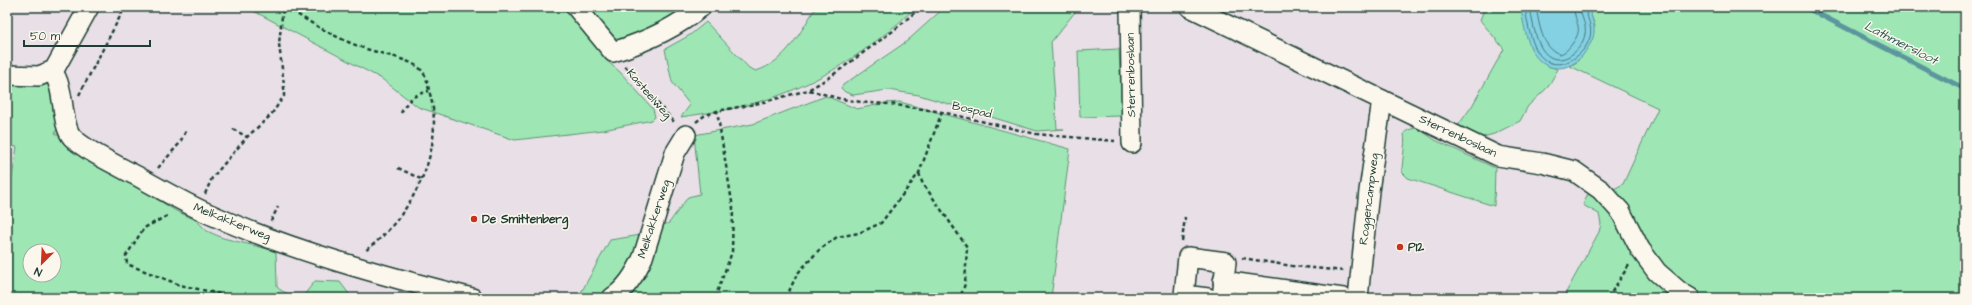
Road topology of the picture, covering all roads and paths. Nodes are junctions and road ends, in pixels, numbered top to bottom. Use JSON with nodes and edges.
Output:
{"nodes":[{"id":1,"x":89,"y":7,"type":"edge"},
{"id":2,"x":125,"y":7,"type":"edge"},
{"id":3,"x":285,"y":7,"type":"edge"},
{"id":4,"x":576,"y":7,"type":"edge"},
{"id":5,"x":701,"y":7,"type":"edge"},
{"id":6,"x":921,"y":7,"type":"edge"},
{"id":7,"x":1130,"y":7,"type":"edge"},
{"id":8,"x":1190,"y":7,"type":"edge"},
{"id":9,"x":613,"y":52,"type":"junction"},
{"id":10,"x":55,"y":68,"type":"junction"},
{"id":11,"x":7,"y":75,"type":"edge"},
{"id":12,"x":808,"y":90,"type":"junction"},
{"id":13,"x":429,"y":91,"type":"junction"},
{"id":14,"x":1382,"y":100,"type":"junction"},
{"id":15,"x":65,"y":109,"type":"junction"},
{"id":16,"x":717,"y":111,"type":"junction"},
{"id":17,"x":942,"y":112,"type":"junction"},
{"id":18,"x":401,"y":114,"type":"dead end"},
{"id":19,"x":233,"y":129,"type":"dead end"},
{"id":20,"x":186,"y":131,"type":"dead end"},
{"id":21,"x":686,"y":135,"type":"junction"},
{"id":22,"x":247,"y":137,"type":"junction"},
{"id":23,"x":1132,"y":143,"type":"joint"},
{"id":24,"x":398,"y":168,"type":"dead end"},
{"id":25,"x":919,"y":173,"type":"junction"},
{"id":26,"x":421,"y":179,"type":"junction"},
{"id":27,"x":145,"y":181,"type":"junction"},
{"id":28,"x":200,"y":210,"type":"junction"},
{"id":29,"x":167,"y":216,"type":"dead end"},
{"id":30,"x":1185,"y":217,"type":"dead end"},
{"id":31,"x":1640,"y":248,"type":"junction"},
{"id":32,"x":1188,"y":257,"type":"junction"},
{"id":33,"x":1226,"y":262,"type":"junction"},
{"id":34,"x":353,"y":265,"type":"junction"},
{"id":35,"x":1361,"y":272,"type":"junction"},
{"id":36,"x":1223,"y":289,"type":"edge"},
{"id":37,"x":238,"y":298,"type":"edge"},
{"id":38,"x":472,"y":298,"type":"edge"},
{"id":39,"x":612,"y":298,"type":"edge"},
{"id":40,"x":715,"y":298,"type":"edge"},
{"id":41,"x":786,"y":298,"type":"edge"},
{"id":42,"x":960,"y":298,"type":"edge"},
{"id":43,"x":1208,"y":298,"type":"edge"},
{"id":44,"x":1343,"y":298,"type":"edge"},
{"id":45,"x":1358,"y":298,"type":"edge"},
{"id":46,"x":1608,"y":298,"type":"edge"},
{"id":47,"x":1690,"y":298,"type":"edge"}],
"edges":[{"from":1,"to":10,"type":"street"},
{"from":2,"to":15,"type":"path"},
{"from":3,"to":13,"type":"path"},
{"from":3,"to":22,"type":"path"},
{"from":4,"to":9,"type":"street"},
{"from":5,"to":9,"type":"street"},
{"from":6,"to":12,"type":"path"},
{"from":7,"to":23,"type":"street","name":"Sterrenboslaan"},
{"from":8,"to":14,"type":"street","name":"Sterrenboslaan"},
{"from":9,"to":21,"type":"path","name":"Kasteelweg"},
{"from":10,"to":11,"type":"street"},
{"from":10,"to":15,"type":"street","name":"Melkakkerweg"},
{"from":12,"to":16,"type":"path"},
{"from":12,"to":17,"type":"path","name":"Bospad"},
{"from":13,"to":18,"type":"path"},
{"from":13,"to":26,"type":"path"},
{"from":14,"to":31,"type":"street","name":"Sterrenboslaan"},
{"from":14,"to":35,"type":"street","name":"Roggencampweg"},
{"from":15,"to":27,"type":"street","name":"Melkakkerweg"},
{"from":16,"to":21,"type":"path"},
{"from":16,"to":40,"type":"path"},
{"from":17,"to":23,"type":"path","name":"Bospad"},
{"from":17,"to":25,"type":"path"},
{"from":19,"to":22,"type":"path"},
{"from":20,"to":27,"type":"path"},
{"from":21,"to":39,"type":"street","name":"Melkakkerweg"},
{"from":22,"to":28,"type":"path"},
{"from":24,"to":26,"type":"path"},
{"from":25,"to":41,"type":"path"},
{"from":25,"to":42,"type":"path"},
{"from":26,"to":34,"type":"path"},
{"from":27,"to":28,"type":"street","name":"Melkakkerweg"},
{"from":28,"to":34,"type":"street","name":"Melkakkerweg"},
{"from":29,"to":37,"type":"path"},
{"from":30,"to":32,"type":"path"},
{"from":31,"to":46,"type":"path"},
{"from":31,"to":47,"type":"street","name":"Sterrenboslaan"},
{"from":32,"to":33,"type":"street"},
{"from":32,"to":43,"type":"street"},
{"from":33,"to":35,"type":"path"},
{"from":33,"to":36,"type":"street"},
{"from":34,"to":38,"type":"street","name":"Melkakkerweg"},
{"from":35,"to":45,"type":"street","name":"Roggencampweg"},
{"from":36,"to":44,"type":"street"}]}
